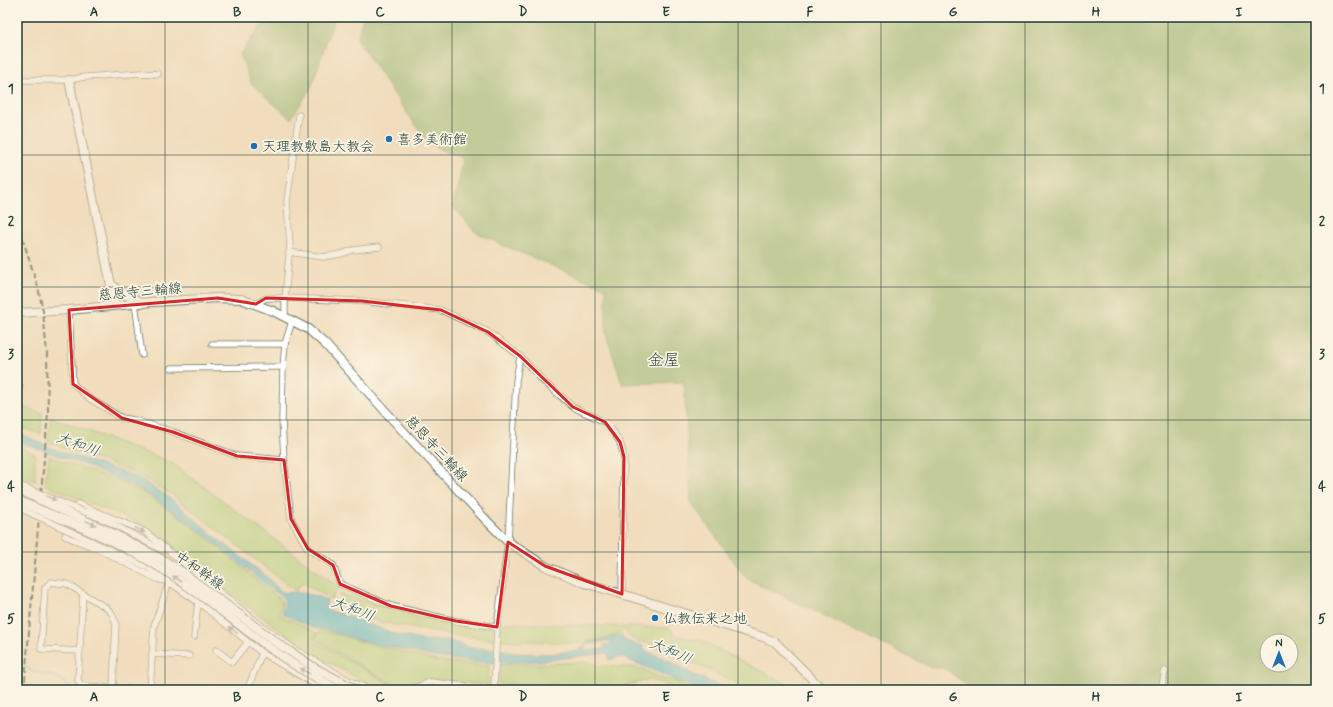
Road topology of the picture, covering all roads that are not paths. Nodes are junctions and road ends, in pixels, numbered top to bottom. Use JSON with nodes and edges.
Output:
{"nodes":[{"id":1,"x":158,"y":74,"type":"dead end"},
{"id":2,"x":17,"y":80,"type":"edge"},
{"id":3,"x":69,"y":80,"type":"junction"},
{"id":4,"x":299,"y":115,"type":"dead end"},
{"id":5,"x":379,"y":247,"type":"dead end"},
{"id":6,"x":289,"y":252,"type":"junction"},
{"id":7,"x":111,"y":284,"type":"junction"},
{"id":8,"x":285,"y":298,"type":"junction"},
{"id":9,"x":138,"y":303,"type":"junction"},
{"id":10,"x":256,"y":304,"type":"junction"},
{"id":11,"x":115,"y":305,"type":"junction"},
{"id":12,"x":69,"y":310,"type":"junction"},
{"id":13,"x":17,"y":313,"type":"edge"},
{"id":14,"x":289,"y":319,"type":"junction"},
{"id":15,"x":212,"y":344,"type":"dead end"},
{"id":16,"x":285,"y":344,"type":"junction"},
{"id":17,"x":142,"y":355,"type":"dead end"},
{"id":18,"x":520,"y":356,"type":"junction"},
{"id":19,"x":283,"y":367,"type":"junction"},
{"id":20,"x":172,"y":368,"type":"dead end"},
{"id":21,"x":284,"y":460,"type":"junction"},
{"id":22,"x":17,"y":484,"type":"edge"},
{"id":23,"x":17,"y":489,"type":"edge"},
{"id":24,"x":17,"y":500,"type":"edge"},
{"id":25,"x":17,"y":507,"type":"edge"},
{"id":26,"x":508,"y":542,"type":"junction"},
{"id":27,"x":175,"y":557,"type":"junction"},
{"id":28,"x":170,"y":582,"type":"junction"},
{"id":29,"x":83,"y":594,"type":"junction"},
{"id":30,"x":622,"y":594,"type":"junction"},
{"id":31,"x":198,"y":602,"type":"junction"},
{"id":32,"x":498,"y":627,"type":"junction"},
{"id":33,"x":194,"y":636,"type":"dead end"},
{"id":34,"x":248,"y":642,"type":"junction"},
{"id":35,"x":216,"y":650,"type":"dead end"},
{"id":36,"x":80,"y":651,"type":"junction"},
{"id":37,"x":262,"y":653,"type":"junction"},
{"id":38,"x":152,"y":654,"type":"junction"},
{"id":39,"x":189,"y":656,"type":"dead end"},
{"id":40,"x":1164,"y":671,"type":"dead end"},
{"id":41,"x":113,"y":688,"type":"junction"},
{"id":42,"x":491,"y":689,"type":"edge"},
{"id":43,"x":149,"y":690,"type":"edge"},
{"id":44,"x":247,"y":690,"type":"edge"},
{"id":45,"x":324,"y":690,"type":"edge"},
{"id":46,"x":339,"y":690,"type":"edge"},
{"id":47,"x":357,"y":690,"type":"edge"},
{"id":48,"x":371,"y":690,"type":"edge"},
{"id":49,"x":409,"y":690,"type":"edge"},
{"id":50,"x":524,"y":690,"type":"edge"},
{"id":51,"x":535,"y":690,"type":"edge"},
{"id":52,"x":823,"y":690,"type":"edge"},
{"id":53,"x":1161,"y":690,"type":"edge"}],
"edges":[{"from":1,"to":3,"type":"street"},
{"from":2,"to":3,"type":"street"},
{"from":3,"to":7,"type":"main road"},
{"from":4,"to":6,"type":"street"},
{"from":5,"to":6,"type":"street"},
{"from":6,"to":8,"type":"street"},
{"from":7,"to":9,"type":"main road"},
{"from":7,"to":11,"type":"main road"},
{"from":8,"to":10,"type":"street"},
{"from":8,"to":14,"type":"street"},
{"from":8,"to":18,"type":"street"},
{"from":9,"to":10,"type":"main road","name":"慈恩寺三輪線"},
{"from":9,"to":11,"type":"main road","name":"慈恩寺三輪線"},
{"from":9,"to":17,"type":"street"},
{"from":10,"to":14,"type":"main road","name":"慈恩寺三輪線"},
{"from":11,"to":12,"type":"main road","name":"慈恩寺三輪線"},
{"from":12,"to":13,"type":"main road","name":"慈恩寺三輪線"},
{"from":12,"to":21,"type":"street"},
{"from":14,"to":16,"type":"street"},
{"from":14,"to":26,"type":"main road","name":"慈恩寺三輪線"},
{"from":15,"to":16,"type":"street"},
{"from":16,"to":19,"type":"street"},
{"from":18,"to":26,"type":"street"},
{"from":18,"to":30,"type":"street"},
{"from":19,"to":20,"type":"street"},
{"from":19,"to":21,"type":"street"},
{"from":21,"to":32,"type":"street"},
{"from":22,"to":27,"type":"street","one_way":true,"bridge":true},
{"from":23,"to":47,"type":"main road","name":"中和幹線","one_way":true,"bridge":true},
{"from":46,"to":24,"type":"main road","name":"中和幹線","one_way":true,"bridge":true},
{"from":25,"to":28,"type":"street","bridge":true},
{"from":26,"to":30,"type":"main road","name":"慈恩寺三輪線"},
{"from":26,"to":32,"type":"street"},
{"from":28,"to":27,"type":"street","one_way":true},
{"from":27,"to":48,"type":"street"},
{"from":28,"to":31,"type":"street"},
{"from":28,"to":38,"type":"street"},
{"from":29,"to":36,"type":"street"},
{"from":29,"to":36,"type":"street"},
{"from":29,"to":41,"type":"street"},
{"from":30,"to":52,"type":"main road","name":"慈恩寺三輪線"},
{"from":31,"to":33,"type":"street"},
{"from":34,"to":31,"type":"street","one_way":true},
{"from":32,"to":42,"type":"street"},
{"from":34,"to":35,"type":"street"},
{"from":34,"to":37,"type":"street"},
{"from":36,"to":41,"type":"street"},
{"from":37,"to":44,"type":"street"},
{"from":37,"to":45,"type":"street"},
{"from":38,"to":39,"type":"street"},
{"from":38,"to":43,"type":"street"},
{"from":40,"to":53,"type":"street"},
{"from":41,"to":43,"type":"street"},
{"from":42,"to":49,"type":"street"},
{"from":42,"to":50,"type":"street"},
{"from":50,"to":51,"type":"street"}]}
